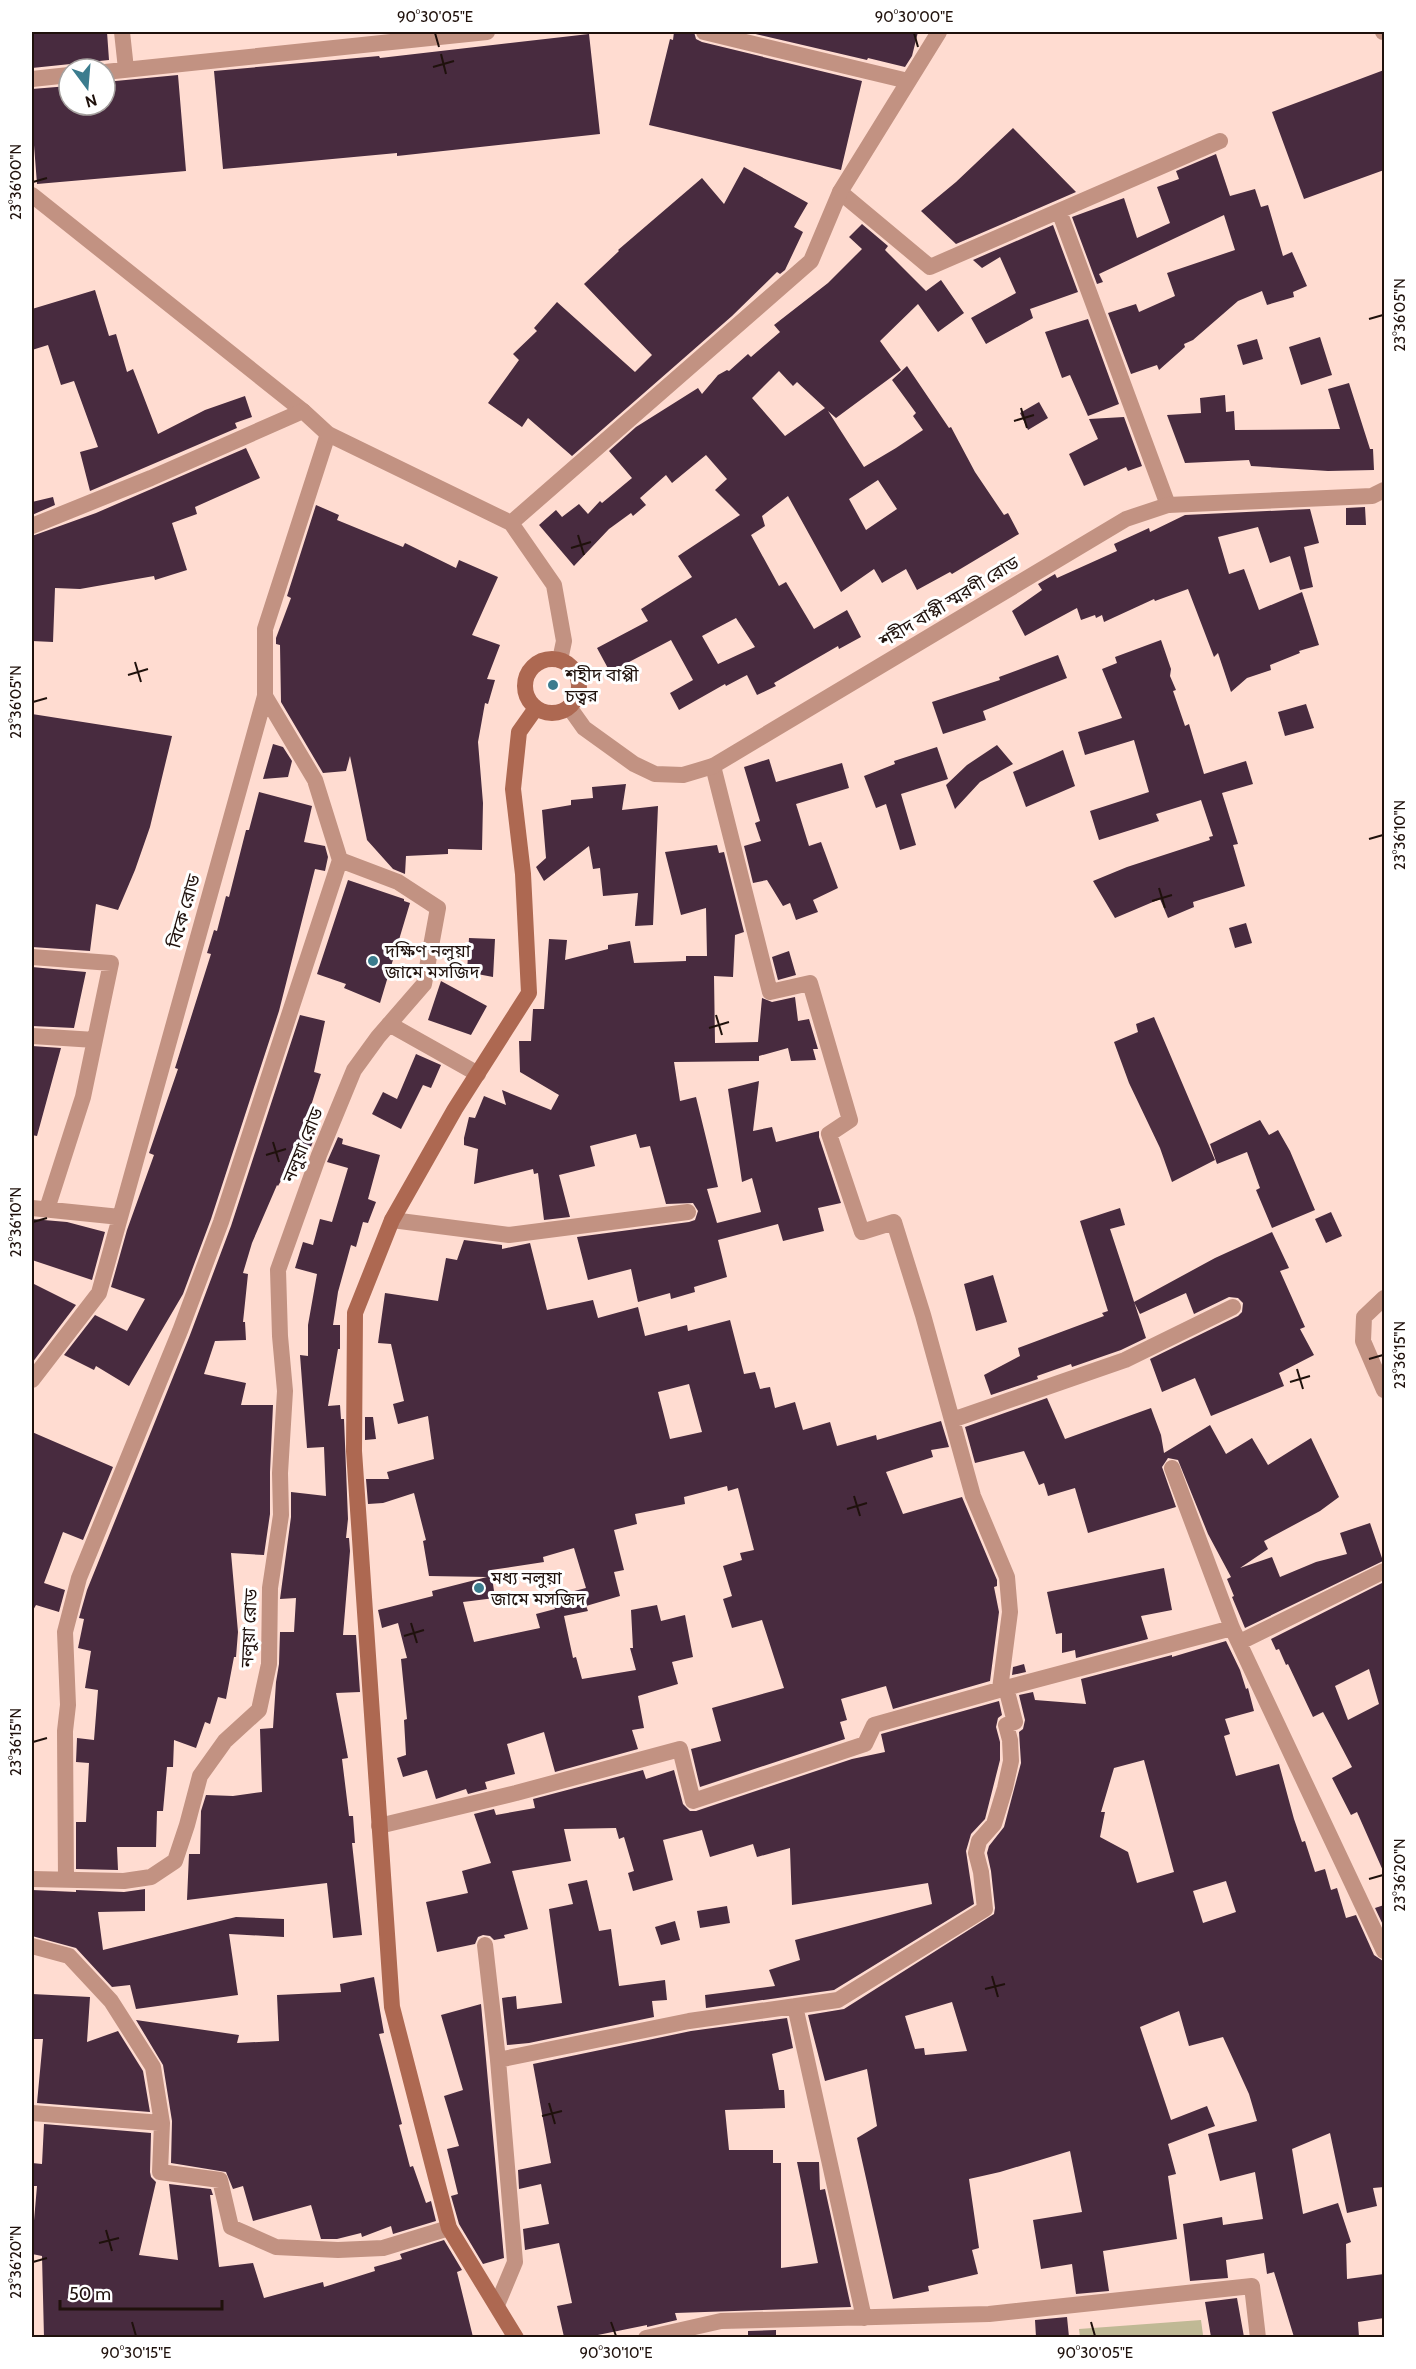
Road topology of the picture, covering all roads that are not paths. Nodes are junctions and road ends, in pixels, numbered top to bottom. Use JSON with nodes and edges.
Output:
{"nodes":[{"id":1,"x":122,"y":32,"type":"edge"},
{"id":2,"x":488,"y":32,"type":"edge"},
{"id":3,"x":704,"y":32,"type":"edge"},
{"id":4,"x":939,"y":32,"type":"edge"},
{"id":5,"x":126,"y":69,"type":"junction"},
{"id":6,"x":117,"y":70,"type":"edge"},
{"id":7,"x":57,"y":76,"type":"edge"},
{"id":8,"x":32,"y":79,"type":"edge"},
{"id":9,"x":908,"y":81,"type":"junction"},
{"id":10,"x":1220,"y":141,"type":"dead end"},
{"id":11,"x":840,"y":192,"type":"junction"},
{"id":12,"x":32,"y":195,"type":"edge"},
{"id":13,"x":1059,"y":211,"type":"junction"},
{"id":14,"x":303,"y":411,"type":"junction"},
{"id":15,"x":328,"y":434,"type":"junction"},
{"id":16,"x":1384,"y":490,"type":"edge"},
{"id":17,"x":1168,"y":505,"type":"junction"},
{"id":18,"x":511,"y":523,"type":"junction"},
{"id":19,"x":32,"y":526,"type":"edge"},
{"id":20,"x":560,"y":660,"type":"junction"},
{"id":21,"x":265,"y":696,"type":"junction"},
{"id":22,"x":569,"y":707,"type":"junction"},
{"id":23,"x":536,"y":708,"type":"junction"},
{"id":24,"x":713,"y":766,"type":"junction"},
{"id":25,"x":340,"y":860,"type":"junction"},
{"id":26,"x":32,"y":957,"type":"edge"},
{"id":27,"x":389,"y":1024,"type":"junction"},
{"id":28,"x":32,"y":1036,"type":"edge"},
{"id":29,"x":94,"y":1040,"type":"junction"},
{"id":30,"x":478,"y":1074,"type":"junction"},
{"id":31,"x":39,"y":1209,"type":"edge"},
{"id":32,"x":688,"y":1212,"type":"dead end"},
{"id":33,"x":120,"y":1217,"type":"junction"},
{"id":34,"x":392,"y":1220,"type":"junction"},
{"id":35,"x":1384,"y":1298,"type":"edge"},
{"id":36,"x":1233,"y":1307,"type":"dead end"},
{"id":37,"x":32,"y":1380,"type":"edge"},
{"id":38,"x":1384,"y":1390,"type":"edge"},
{"id":39,"x":952,"y":1420,"type":"junction"},
{"id":40,"x":1172,"y":1468,"type":"dead end"},
{"id":41,"x":1384,"y":1571,"type":"edge"},
{"id":42,"x":1236,"y":1635,"type":"junction"},
{"id":43,"x":1003,"y":1688,"type":"junction"},
{"id":44,"x":380,"y":1826,"type":"junction"},
{"id":45,"x":32,"y":1879,"type":"edge"},
{"id":46,"x":66,"y":1880,"type":"junction"},
{"id":47,"x":32,"y":1946,"type":"edge"},
{"id":48,"x":485,"y":1946,"type":"dead end"},
{"id":49,"x":1384,"y":1951,"type":"edge"},
{"id":50,"x":795,"y":2006,"type":"junction"},
{"id":51,"x":498,"y":2060,"type":"junction"},
{"id":52,"x":32,"y":2113,"type":"edge"},
{"id":53,"x":162,"y":2123,"type":"junction"},
{"id":54,"x":449,"y":2228,"type":"junction"},
{"id":55,"x":497,"y":2305,"type":"junction"},
{"id":56,"x":864,"y":2318,"type":"junction"},
{"id":57,"x":516,"y":2337,"type":"edge"},
{"id":58,"x":646,"y":2337,"type":"edge"},
{"id":59,"x":1258,"y":2337,"type":"edge"}],
"edges":[{"from":1,"to":5,"type":"street"},
{"from":2,"to":5,"type":"street"},
{"from":3,"to":9,"type":"street"},
{"from":4,"to":9,"type":"street"},
{"from":5,"to":6,"type":"street"},
{"from":7,"to":8,"type":"street"},
{"from":9,"to":11,"type":"street"},
{"from":10,"to":13,"type":"street"},
{"from":11,"to":13,"type":"street"},
{"from":11,"to":18,"type":"street"},
{"from":12,"to":14,"type":"street"},
{"from":13,"to":17,"type":"street"},
{"from":14,"to":15,"type":"street"},
{"from":14,"to":19,"type":"street"},
{"from":15,"to":18,"type":"street"},
{"from":15,"to":21,"type":"street","name":"বিকে রোড"},
{"from":16,"to":17,"type":"street","name":"শহীদ বাপ্পী স্মরণী রোড"},
{"from":17,"to":24,"type":"street","name":"শহীদ বাপ্পী স্মরণী রোড"},
{"from":18,"to":20,"type":"street"},
{"from":20,"to":22,"type":"main road"},
{"from":20,"to":23,"type":"main road"},
{"from":21,"to":25,"type":"street"},
{"from":21,"to":33,"type":"street","name":"বিকে রোড"},
{"from":22,"to":23,"type":"main road"},
{"from":22,"to":24,"type":"street","name":"শহীদ বাপ্পী স্মরণী রোড"},
{"from":23,"to":30,"type":"main road"},
{"from":24,"to":39,"type":"street"},
{"from":25,"to":27,"type":"street","name":"নলুয়া রোড"},
{"from":25,"to":46,"type":"street"},
{"from":26,"to":29,"type":"street"},
{"from":27,"to":30,"type":"street"},
{"from":27,"to":46,"type":"street","name":"নলুয়া রোড"},
{"from":28,"to":29,"type":"street"},
{"from":29,"to":31,"type":"street"},
{"from":30,"to":34,"type":"main road"},
{"from":31,"to":33,"type":"street"},
{"from":32,"to":34,"type":"street"},
{"from":33,"to":37,"type":"street","name":"বিকে রোড"},
{"from":34,"to":44,"type":"main road"},
{"from":35,"to":38,"type":"street"},
{"from":36,"to":39,"type":"street"},
{"from":39,"to":43,"type":"street"},
{"from":40,"to":42,"type":"street"},
{"from":41,"to":42,"type":"street"},
{"from":42,"to":43,"type":"street"},
{"from":42,"to":49,"type":"street"},
{"from":43,"to":44,"type":"street"},
{"from":43,"to":50,"type":"street"},
{"from":44,"to":54,"type":"main road"},
{"from":45,"to":46,"type":"street"},
{"from":47,"to":53,"type":"street"},
{"from":48,"to":51,"type":"street"},
{"from":50,"to":51,"type":"street"},
{"from":50,"to":56,"type":"street"},
{"from":51,"to":55,"type":"street"},
{"from":52,"to":53,"type":"street"},
{"from":53,"to":54,"type":"street"},
{"from":54,"to":55,"type":"main road"},
{"from":55,"to":57,"type":"main road"},
{"from":56,"to":58,"type":"street"},
{"from":56,"to":59,"type":"street"}]}
